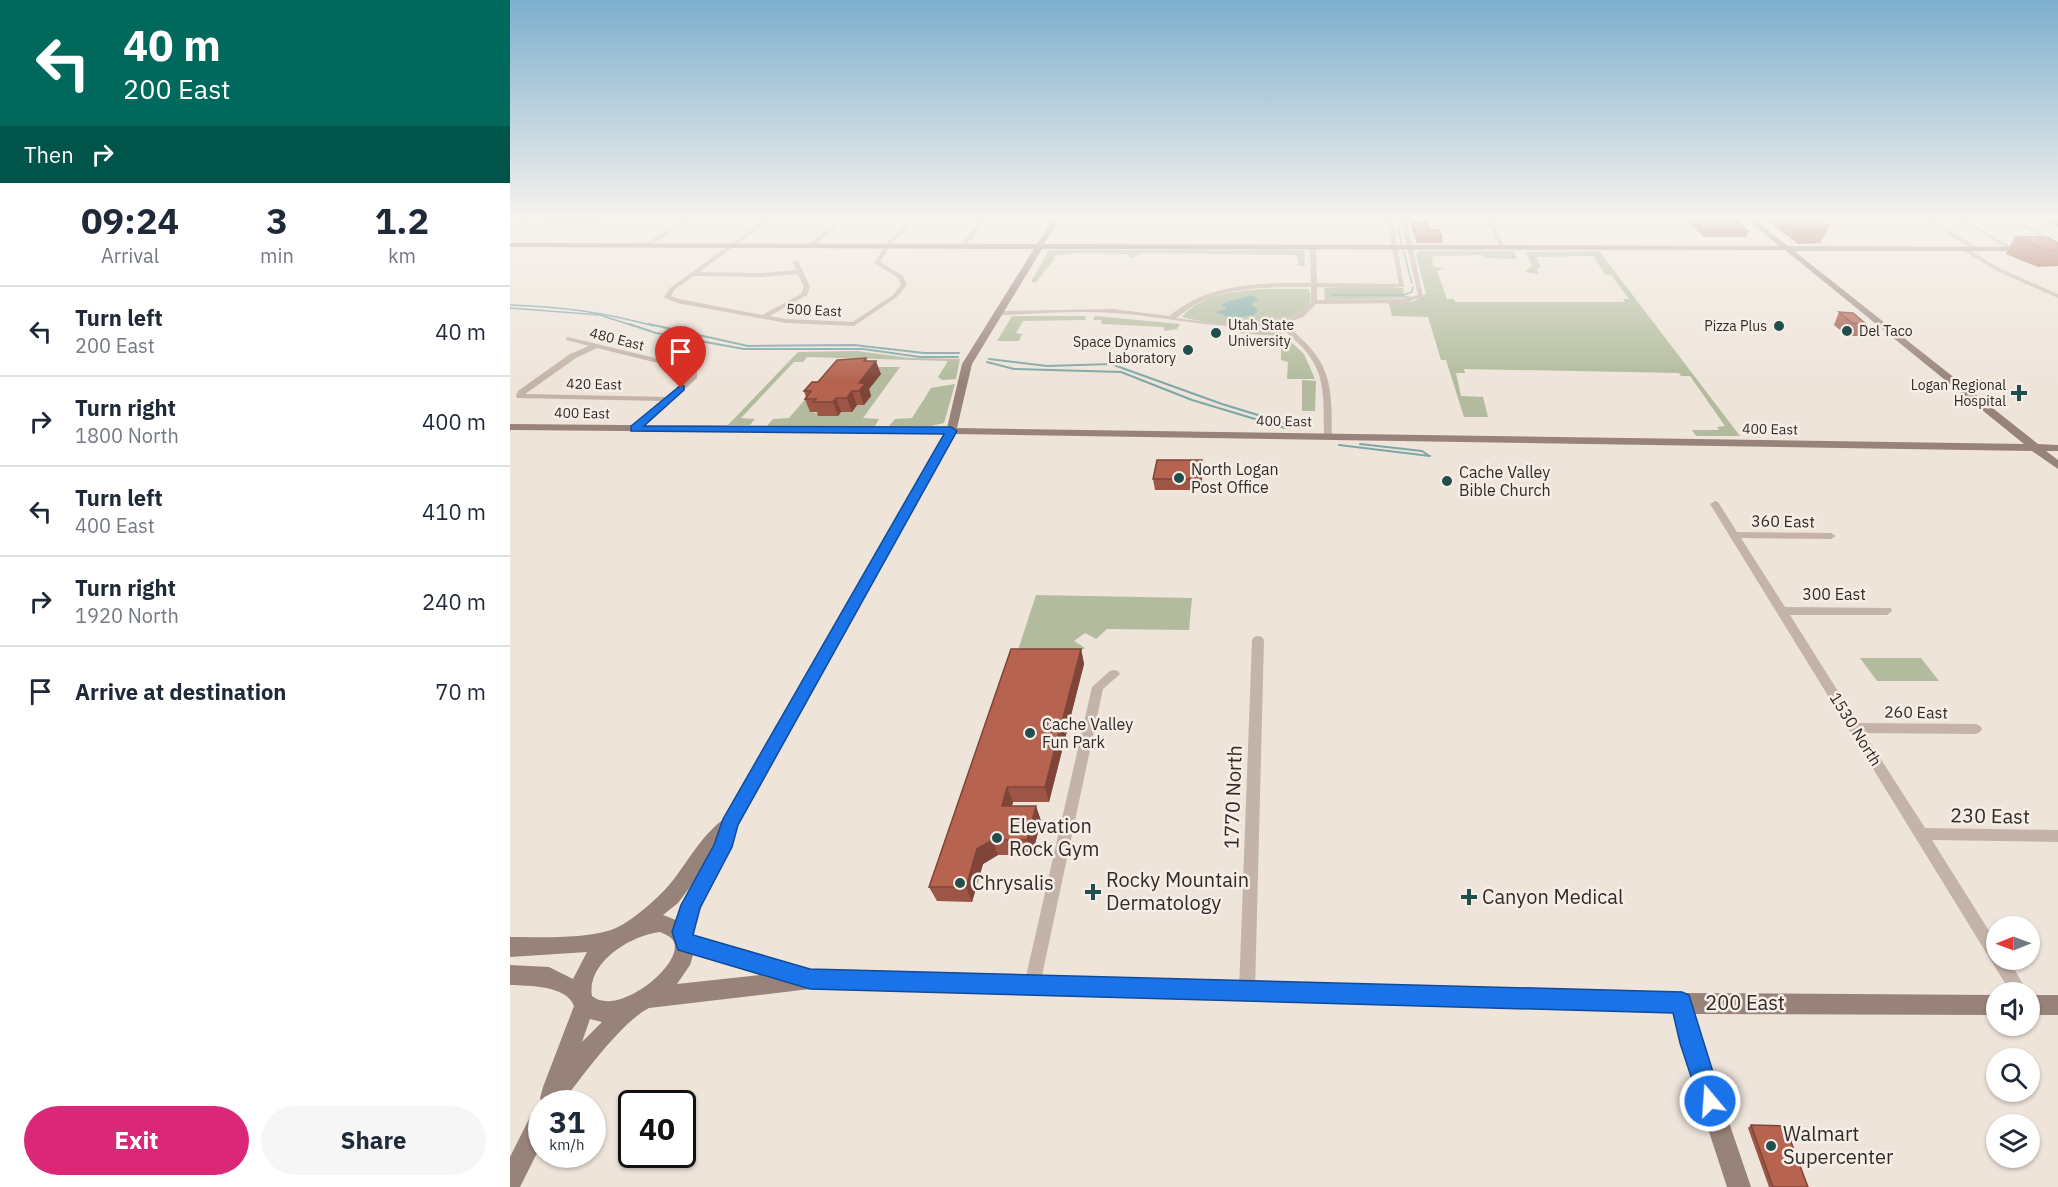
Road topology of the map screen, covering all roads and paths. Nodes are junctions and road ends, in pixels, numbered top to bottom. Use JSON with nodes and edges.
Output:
{"nodes":[{"id":1,"x":696,"y":271,"type":"edge"},
{"id":2,"x":891,"y":271,"type":"edge"},
{"id":3,"x":1024,"y":271,"type":"edge"},
{"id":4,"x":1314,"y":271,"type":"edge"},
{"id":5,"x":1400,"y":271,"type":"edge"},
{"id":6,"x":1417,"y":271,"type":"edge"},
{"id":7,"x":1814,"y":271,"type":"edge"},
{"id":8,"x":2004,"y":271,"type":"edge"},
{"id":9,"x":799,"y":272,"type":"joint"},
{"id":10,"x":692,"y":274,"type":"junction"},
{"id":11,"x":1314,"y":286,"type":"junction"},
{"id":12,"x":2058,"y":296,"type":"edge"},
{"id":13,"x":1314,"y":302,"type":"junction"},
{"id":14,"x":1000,"y":311,"type":"junction"},
{"id":15,"x":763,"y":317,"type":"junction"},
{"id":16,"x":1172,"y":318,"type":"junction"},
{"id":17,"x":1279,"y":323,"type":"junction"},
{"id":18,"x":568,"y":339,"type":"dead end"},
{"id":19,"x":594,"y":347,"type":"junction"},
{"id":20,"x":669,"y":399,"type":"junction"},
{"id":21,"x":510,"y":427,"type":"edge"},
{"id":22,"x":635,"y":429,"type":"junction"},
{"id":23,"x":951,"y":431,"type":"junction"},
{"id":24,"x":1328,"y":437,"type":"junction"},
{"id":25,"x":2035,"y":448,"type":"junction"},
{"id":26,"x":2058,"y":448,"type":"edge"},
{"id":27,"x":2058,"y":466,"type":"edge"},
{"id":28,"x":1715,"y":504,"type":"dead end"},
{"id":29,"x":1735,"y":535,"type":"junction"},
{"id":30,"x":1831,"y":536,"type":"dead end"},
{"id":31,"x":1781,"y":611,"type":"junction"},
{"id":32,"x":1887,"y":611,"type":"dead end"},
{"id":33,"x":1258,"y":640,"type":"dead end"},
{"id":34,"x":1114,"y":674,"type":"dead end"},
{"id":35,"x":1855,"y":728,"type":"junction"},
{"id":36,"x":1976,"y":729,"type":"dead end"},
{"id":37,"x":730,"y":824,"type":"junction"},
{"id":38,"x":1922,"y":834,"type":"junction"},
{"id":39,"x":2058,"y":836,"type":"edge"},
{"id":40,"x":623,"y":934,"type":"junction"},
{"id":41,"x":684,"y":938,"type":"junction"},
{"id":42,"x":1986,"y":939,"type":"edge"},
{"id":43,"x":510,"y":947,"type":"edge"},
{"id":44,"x":510,"y":975,"type":"edge"},
{"id":45,"x":810,"y":979,"type":"junction"},
{"id":46,"x":1032,"y":985,"type":"junction"},
{"id":47,"x":1246,"y":991,"type":"junction"},
{"id":48,"x":583,"y":999,"type":"junction"},
{"id":49,"x":639,"y":1003,"type":"junction"},
{"id":50,"x":1682,"y":1003,"type":"junction"},
{"id":51,"x":1986,"y":1005,"type":"edge"},
{"id":52,"x":2040,"y":1005,"type":"edge"},
{"id":53,"x":2058,"y":1005,"type":"edge"},
{"id":54,"x":552,"y":1090,"type":"edge"},
{"id":55,"x":559,"y":1090,"type":"edge"},
{"id":56,"x":528,"y":1145,"type":"edge"},
{"id":57,"x":510,"y":1182,"type":"edge"},
{"id":58,"x":1739,"y":1187,"type":"edge"}],
"edges":[{"from":1,"to":10,"type":"street"},
{"from":2,"to":15,"type":"street","name":"500 East"},
{"from":3,"to":14,"type":"street"},
{"from":4,"to":11,"type":"street"},
{"from":5,"to":11,"type":"street"},
{"from":6,"to":13,"type":"street"},
{"from":7,"to":25,"type":"street"},
{"from":8,"to":12,"type":"street"},
{"from":9,"to":10,"type":"street"},
{"from":9,"to":15,"type":"street"},
{"from":10,"to":15,"type":"street","name":"500 East"},
{"from":11,"to":13,"type":"street"},
{"from":11,"to":16,"type":"street"},
{"from":13,"to":17,"type":"street"},
{"from":14,"to":16,"type":"street"},
{"from":14,"to":23,"type":"street"},
{"from":16,"to":17,"type":"street"},
{"from":17,"to":24,"type":"street"},
{"from":18,"to":19,"type":"street","name":"480 East"},
{"from":19,"to":20,"type":"street","name":"480 East"},
{"from":19,"to":20,"type":"street","name":"420 East"},
{"from":20,"to":22,"type":"street"},
{"from":21,"to":22,"type":"street","name":"400 East"},
{"from":22,"to":23,"type":"street","name":"400 East"},
{"from":23,"to":24,"type":"street","name":"400 East"},
{"from":23,"to":37,"type":"street"},
{"from":24,"to":25,"type":"street","name":"400 East"},
{"from":25,"to":26,"type":"street","name":"400 East"},
{"from":25,"to":27,"type":"street"},
{"from":28,"to":29,"type":"street","name":"1530 North"},
{"from":29,"to":30,"type":"street","name":"360 East"},
{"from":29,"to":31,"type":"street","name":"1530 North"},
{"from":31,"to":32,"type":"street","name":"300 East"},
{"from":31,"to":35,"type":"street","name":"1530 North"},
{"from":33,"to":47,"type":"street","name":"1770 North"},
{"from":34,"to":46,"type":"street"},
{"from":35,"to":36,"type":"street","name":"260 East"},
{"from":35,"to":38,"type":"street","name":"1530 North"},
{"from":37,"to":40,"type":"street"},
{"from":37,"to":41,"type":"street"},
{"from":38,"to":39,"type":"street","name":"230 East"},
{"from":38,"to":42,"type":"street","name":"1530 North"},
{"from":40,"to":41,"type":"street","name":"200 East"},
{"from":40,"to":43,"type":"street"},
{"from":40,"to":48,"type":"street"},
{"from":41,"to":45,"type":"street","name":"200 East"},
{"from":41,"to":49,"type":"street"},
{"from":44,"to":48,"type":"street"},
{"from":45,"to":46,"type":"street","name":"200 East"},
{"from":45,"to":49,"type":"street","name":"200 East"},
{"from":46,"to":47,"type":"street","name":"200 East"},
{"from":47,"to":50,"type":"street","name":"200 East"},
{"from":48,"to":49,"type":"street","name":"200 East"},
{"from":48,"to":54,"type":"street"},
{"from":49,"to":55,"type":"street"},
{"from":50,"to":51,"type":"street","name":"200 East"},
{"from":50,"to":58,"type":"street"},
{"from":52,"to":53,"type":"street"},
{"from":56,"to":57,"type":"street"}]}
